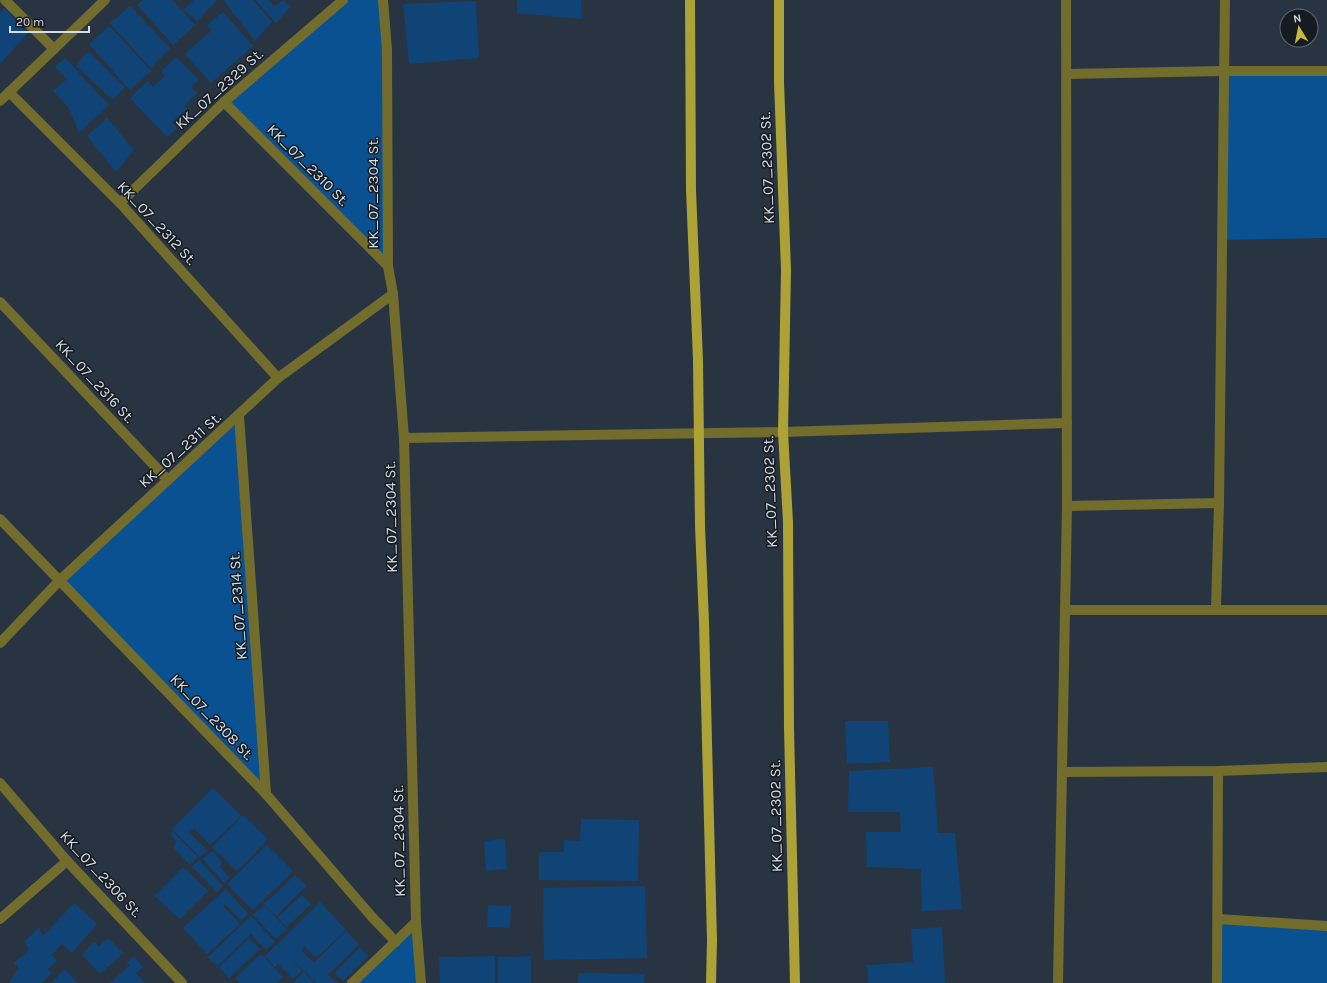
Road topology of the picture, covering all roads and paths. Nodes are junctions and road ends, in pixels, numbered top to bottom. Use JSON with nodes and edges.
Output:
{"nodes":[{"id":1,"x":5,"y":0,"type":"edge"},
{"id":2,"x":105,"y":0,"type":"edge"},
{"id":3,"x":343,"y":0,"type":"edge"},
{"id":4,"x":690,"y":0,"type":"edge"},
{"id":5,"x":779,"y":0,"type":"edge"},
{"id":6,"x":1066,"y":0,"type":"edge"},
{"id":7,"x":1225,"y":0,"type":"edge"},
{"id":8,"x":383,"y":4,"type":"edge"},
{"id":9,"x":54,"y":49,"type":"junction"},
{"id":10,"x":1223,"y":71,"type":"junction"},
{"id":11,"x":1327,"y":71,"type":"edge"},
{"id":12,"x":1067,"y":74,"type":"junction"},
{"id":13,"x":9,"y":92,"type":"junction"},
{"id":14,"x":0,"y":101,"type":"edge"},
{"id":15,"x":224,"y":102,"type":"junction"},
{"id":16,"x":120,"y":204,"type":"junction"},
{"id":17,"x":388,"y":266,"type":"junction"},
{"id":18,"x":393,"y":294,"type":"junction"},
{"id":19,"x":0,"y":302,"type":"edge"},
{"id":20,"x":278,"y":378,"type":"junction"},
{"id":21,"x":239,"y":416,"type":"junction"},
{"id":22,"x":1066,"y":424,"type":"junction"},
{"id":23,"x":783,"y":432,"type":"junction"},
{"id":24,"x":699,"y":433,"type":"junction"},
{"id":25,"x":404,"y":438,"type":"junction"},
{"id":26,"x":168,"y":480,"type":"junction"},
{"id":27,"x":1219,"y":503,"type":"junction"},
{"id":28,"x":1067,"y":506,"type":"junction"},
{"id":29,"x":0,"y":519,"type":"edge"},
{"id":30,"x":59,"y":581,"type":"junction"},
{"id":31,"x":1216,"y":609,"type":"junction"},
{"id":32,"x":1065,"y":610,"type":"junction"},
{"id":33,"x":1327,"y":610,"type":"edge"},
{"id":34,"x":0,"y":643,"type":"edge"},
{"id":35,"x":1327,"y":767,"type":"edge"},
{"id":36,"x":1218,"y":771,"type":"junction"},
{"id":37,"x":1062,"y":772,"type":"junction"},
{"id":38,"x":0,"y":783,"type":"edge"},
{"id":39,"x":266,"y":794,"type":"junction"},
{"id":40,"x":67,"y":861,"type":"junction"},
{"id":41,"x":0,"y":919,"type":"edge"},
{"id":42,"x":1218,"y":919,"type":"junction"},
{"id":43,"x":416,"y":922,"type":"junction"},
{"id":44,"x":1327,"y":926,"type":"edge"},
{"id":45,"x":396,"y":942,"type":"junction"},
{"id":46,"x":182,"y":983,"type":"edge"},
{"id":47,"x":352,"y":983,"type":"edge"},
{"id":48,"x":421,"y":983,"type":"edge"},
{"id":49,"x":711,"y":983,"type":"edge"},
{"id":50,"x":795,"y":983,"type":"edge"},
{"id":51,"x":1058,"y":983,"type":"edge"},
{"id":52,"x":1217,"y":983,"type":"edge"}],
"edges":[{"from":1,"to":9,"type":"street"},
{"from":2,"to":9,"type":"street"},
{"from":3,"to":15,"type":"street","name":"KK_07_2329 St."},
{"from":4,"to":24,"type":"main road"},
{"from":5,"to":23,"type":"main road","name":"KK_07_2302 St."},
{"from":6,"to":12,"type":"street"},
{"from":7,"to":10,"type":"street"},
{"from":8,"to":17,"type":"street","name":"KK_07_2304 St."},
{"from":9,"to":13,"type":"street"},
{"from":10,"to":11,"type":"street"},
{"from":10,"to":12,"type":"street"},
{"from":10,"to":27,"type":"street"},
{"from":12,"to":22,"type":"street"},
{"from":13,"to":14,"type":"street"},
{"from":13,"to":16,"type":"street","name":"KK_07_2312 St."},
{"from":15,"to":16,"type":"street","name":"KK_07_2329 St."},
{"from":15,"to":17,"type":"street","name":"KK_07_2310 St."},
{"from":16,"to":20,"type":"street","name":"KK_07_2312 St."},
{"from":17,"to":18,"type":"street","name":"KK_07_2304 St."},
{"from":18,"to":20,"type":"street","name":"KK_07_2311 St."},
{"from":18,"to":25,"type":"street","name":"KK_07_2304 St."},
{"from":19,"to":26,"type":"street","name":"KK_07_2316 St."},
{"from":20,"to":21,"type":"street","name":"KK_07_2311 St."},
{"from":21,"to":26,"type":"street","name":"KK_07_2311 St."},
{"from":21,"to":39,"type":"street","name":"KK_07_2314 St."},
{"from":22,"to":23,"type":"street"},
{"from":22,"to":28,"type":"street"},
{"from":23,"to":24,"type":"street"},
{"from":23,"to":50,"type":"main road","name":"KK_07_2302 St."},
{"from":24,"to":25,"type":"street"},
{"from":24,"to":49,"type":"main road"},
{"from":25,"to":43,"type":"street","name":"KK_07_2304 St."},
{"from":26,"to":30,"type":"street","name":"KK_07_2311 St."},
{"from":27,"to":28,"type":"street"},
{"from":27,"to":31,"type":"street"},
{"from":28,"to":32,"type":"street"},
{"from":29,"to":30,"type":"street","name":"KK_07_2308 St."},
{"from":30,"to":34,"type":"street","name":"KK_07_2311 St."},
{"from":30,"to":39,"type":"street","name":"KK_07_2308 St."},
{"from":31,"to":32,"type":"street"},
{"from":31,"to":33,"type":"street"},
{"from":32,"to":37,"type":"street"},
{"from":35,"to":36,"type":"street"},
{"from":36,"to":37,"type":"street"},
{"from":36,"to":42,"type":"street"},
{"from":37,"to":51,"type":"street"},
{"from":38,"to":40,"type":"street","name":"KK_07_2306 St."},
{"from":39,"to":45,"type":"street","name":"KK_07_2308 St."},
{"from":40,"to":41,"type":"street"},
{"from":40,"to":46,"type":"street","name":"KK_07_2306 St."},
{"from":42,"to":44,"type":"street"},
{"from":42,"to":52,"type":"street"},
{"from":43,"to":45,"type":"street"},
{"from":43,"to":48,"type":"street","name":"KK_07_2304 St."},
{"from":45,"to":47,"type":"street"}]}
